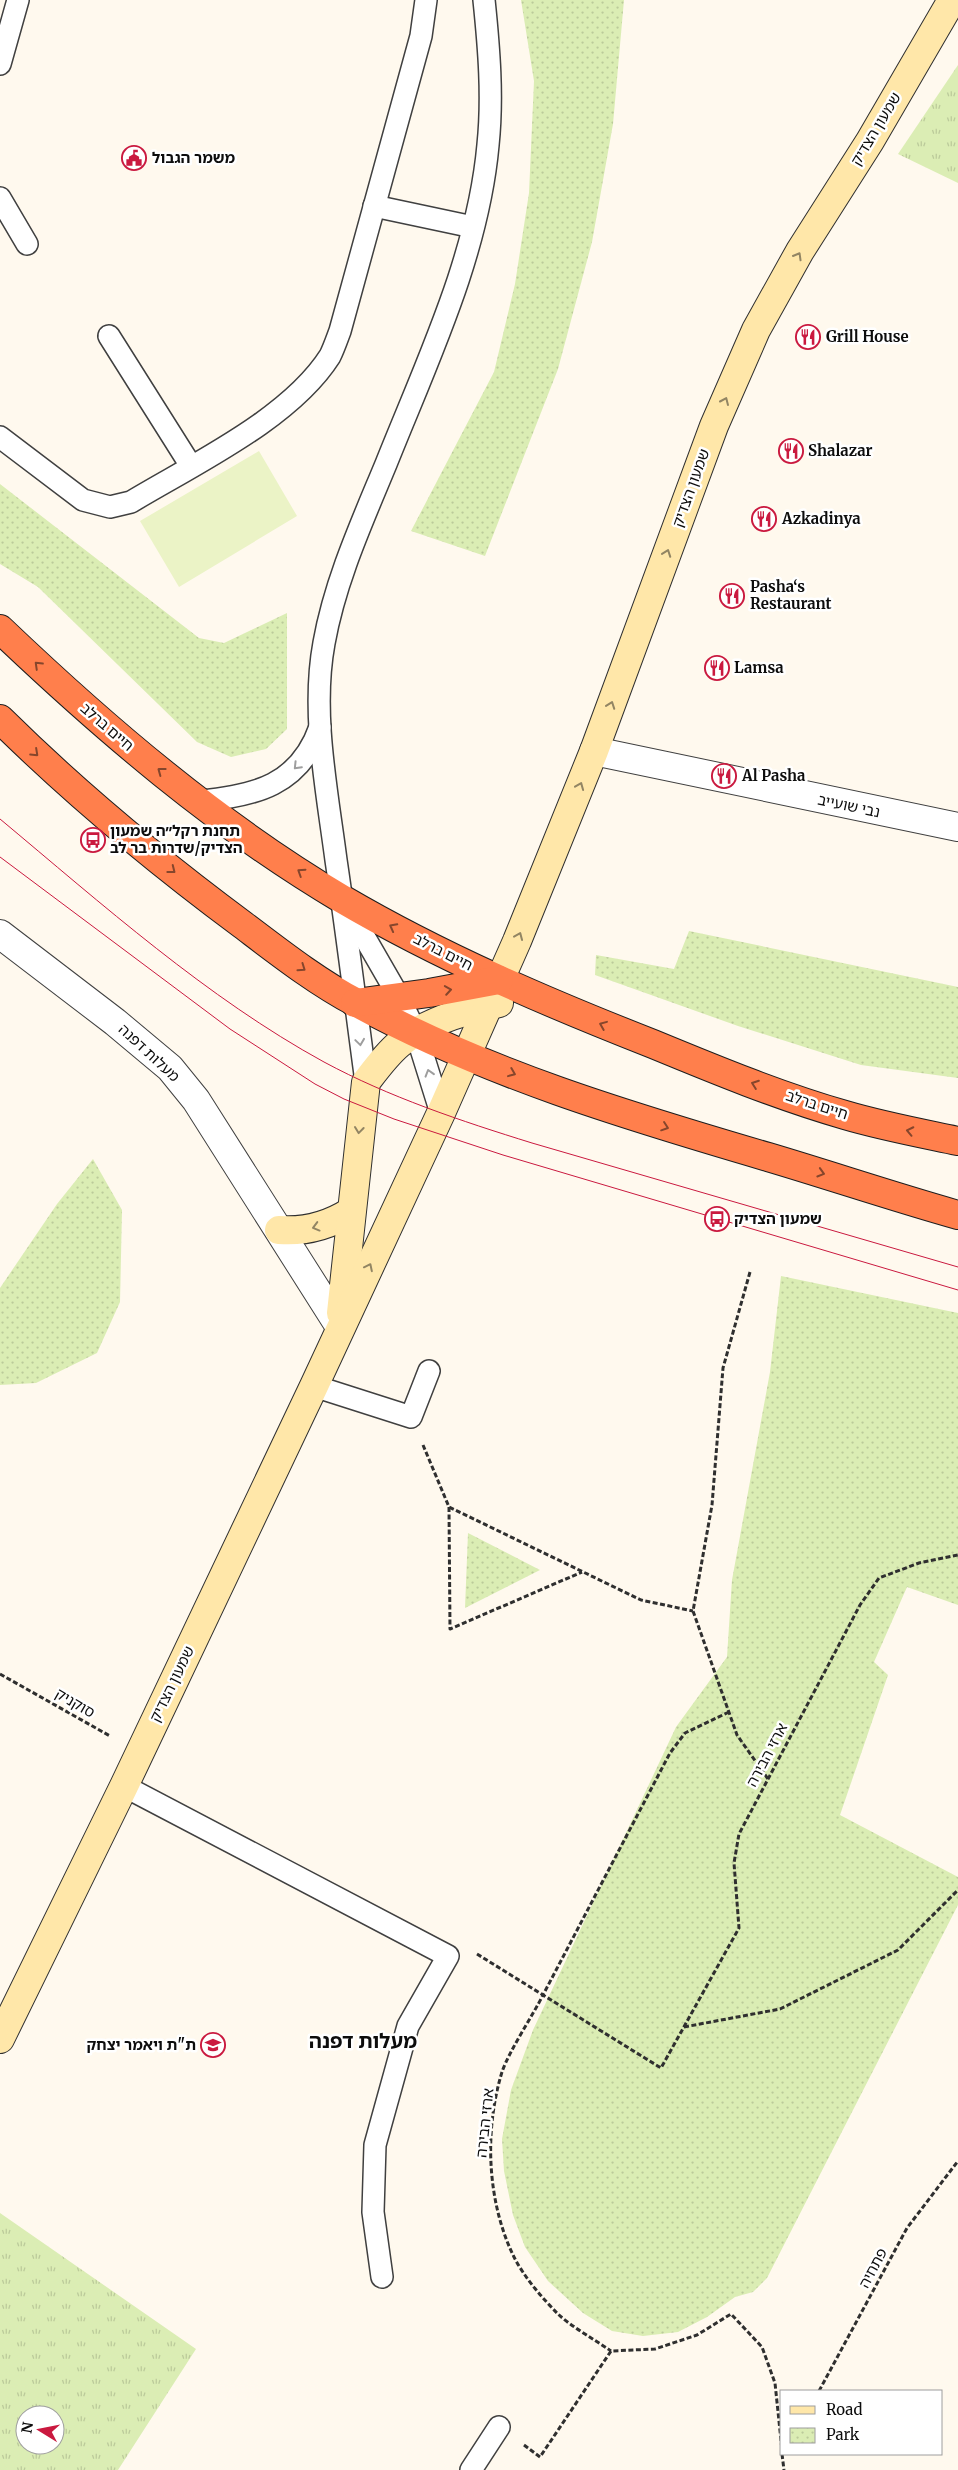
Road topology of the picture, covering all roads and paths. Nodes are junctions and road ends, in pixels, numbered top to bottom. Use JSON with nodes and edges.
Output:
{"nodes":[{"id":1,"x":18,"y":0,"type":"edge"},
{"id":2,"x":426,"y":0,"type":"edge"},
{"id":3,"x":484,"y":0,"type":"edge"},
{"id":4,"x":952,"y":0,"type":"edge"},
{"id":5,"x":0,"y":64,"type":"edge"},
{"id":6,"x":0,"y":198,"type":"edge"},
{"id":7,"x":374,"y":206,"type":"junction"},
{"id":8,"x":473,"y":227,"type":"junction"},
{"id":9,"x":27,"y":244,"type":"dead end"},
{"id":10,"x":108,"y":336,"type":"dead end"},
{"id":11,"x":0,"y":437,"type":"edge"},
{"id":12,"x":191,"y":466,"type":"junction"},
{"id":13,"x":0,"y":629,"type":"edge"},
{"id":14,"x":0,"y":719,"type":"edge"},
{"id":15,"x":321,"y":724,"type":"junction"},
{"id":16,"x":594,"y":751,"type":"junction"},
{"id":17,"x":200,"y":801,"type":"junction"},
{"id":18,"x":958,"y":827,"type":"edge"},
{"id":19,"x":342,"y":899,"type":"junction"},
{"id":20,"x":0,"y":934,"type":"edge"},
{"id":21,"x":499,"y":980,"type":"junction"},
{"id":22,"x":532,"y":996,"type":"junction"},
{"id":23,"x":399,"y":997,"type":"junction"},
{"id":24,"x":355,"y":1002,"type":"junction"},
{"id":25,"x":488,"y":1005,"type":"junction"},
{"id":26,"x":416,"y":1033,"type":"junction"},
{"id":27,"x":466,"y":1055,"type":"junction"},
{"id":28,"x":366,"y":1082,"type":"junction"},
{"id":29,"x":441,"y":1113,"type":"junction"},
{"id":30,"x":958,"y":1140,"type":"edge"},
{"id":31,"x":350,"y":1212,"type":"junction"},
{"id":32,"x":958,"y":1214,"type":"edge"},
{"id":33,"x":279,"y":1230,"type":"junction"},
{"id":34,"x":750,"y":1272,"type":"dead end"},
{"id":35,"x":340,"y":1327,"type":"junction"},
{"id":36,"x":429,"y":1371,"type":"dead end"},
{"id":37,"x":314,"y":1386,"type":"junction"},
{"id":38,"x":411,"y":1417,"type":"junction"},
{"id":39,"x":449,"y":1507,"type":"junction"},
{"id":40,"x":958,"y":1555,"type":"edge"},
{"id":41,"x":582,"y":1572,"type":"junction"},
{"id":42,"x":693,"y":1611,"type":"junction"},
{"id":43,"x":0,"y":1674,"type":"edge"},
{"id":44,"x":730,"y":1712,"type":"junction"},
{"id":45,"x":139,"y":1753,"type":"junction"},
{"id":46,"x":768,"y":1779,"type":"junction"},
{"id":47,"x":124,"y":1786,"type":"junction"},
{"id":48,"x":958,"y":1890,"type":"edge"},
{"id":49,"x":448,"y":1956,"type":"junction"},
{"id":50,"x":542,"y":1995,"type":"junction"},
{"id":51,"x":683,"y":2027,"type":"junction"},
{"id":52,"x":0,"y":2038,"type":"edge"},
{"id":53,"x":958,"y":2161,"type":"edge"},
{"id":54,"x":382,"y":2277,"type":"dead end"},
{"id":55,"x":611,"y":2351,"type":"junction"},
{"id":56,"x":820,"y":2390,"type":"edge"},
{"id":57,"x":780,"y":2423,"type":"edge"},
{"id":58,"x":499,"y":2427,"type":"joint"},
{"id":59,"x":782,"y":2455,"type":"edge"},
{"id":60,"x":471,"y":2470,"type":"edge"},
{"id":61,"x":784,"y":2470,"type":"edge"}],
"edges":[{"from":1,"to":5,"type":"lane"},
{"from":2,"to":7,"type":"lane"},
{"from":3,"to":8,"type":"lane"},
{"from":16,"to":4,"type":"street","name":"שמעון הצדיק","one_way":true},
{"from":6,"to":9,"type":"lane"},
{"from":7,"to":8,"type":"lane"},
{"from":7,"to":12,"type":"lane"},
{"from":8,"to":15,"type":"lane"},
{"from":10,"to":12,"type":"lane"},
{"from":11,"to":12,"type":"lane"},
{"from":17,"to":13,"type":"highway","name":"חיים ברלב","one_way":true},
{"from":14,"to":24,"type":"highway","one_way":true},
{"from":15,"to":17,"type":"lane","one_way":true},
{"from":15,"to":19,"type":"lane"},
{"from":16,"to":18,"type":"street","name":"נבי שועייב"},
{"from":21,"to":16,"type":"street","name":"שמעון הצדיק","one_way":true},
{"from":19,"to":17,"type":"highway","name":"חיים ברלב","one_way":true},
{"from":21,"to":19,"type":"highway","name":"חיים ברלב","one_way":true},
{"from":19,"to":23,"type":"lane"},
{"from":19,"to":24,"type":"lane"},
{"from":20,"to":33,"type":"street","name":"מעלות דפנה"},
{"from":21,"to":22,"type":"highway","name":"חיים ברלב"},
{"from":23,"to":21,"type":"highway","one_way":true},
{"from":21,"to":25,"type":"street","name":"שמעון הצדיק"},
{"from":22,"to":25,"type":"street"},
{"from":30,"to":22,"type":"highway","name":"חיים ברלב","one_way":true},
{"from":23,"to":24,"type":"highway"},
{"from":23,"to":26,"type":"lane"},
{"from":24,"to":26,"type":"highway"},
{"from":24,"to":28,"type":"lane","one_way":true},
{"from":25,"to":26,"type":"street"},
{"from":25,"to":27,"type":"street","name":"שמעון הצדיק"},
{"from":26,"to":27,"type":"highway"},
{"from":26,"to":28,"type":"street"},
{"from":29,"to":26,"type":"lane","one_way":true},
{"from":27,"to":29,"type":"street","name":"שמעון הצדיק"},
{"from":27,"to":32,"type":"highway","one_way":true},
{"from":28,"to":31,"type":"street","name":"שמעון הצדיק","one_way":true},
{"from":35,"to":29,"type":"street","name":"שמעון הצדיק","one_way":true},
{"from":31,"to":33,"type":"street","one_way":true},
{"from":31,"to":35,"type":"street","name":"שמעון הצדיק"},
{"from":33,"to":35,"type":"street","name":"מעלות דפנה"},
{"from":34,"to":42,"type":"path"},
{"from":35,"to":37,"type":"street","name":"שמעון הצדיק"},
{"from":36,"to":38,"type":"lane"},
{"from":37,"to":38,"type":"lane"},
{"from":37,"to":45,"type":"street","name":"שמעון הצדיק"},
{"from":38,"to":39,"type":"path"},
{"from":39,"to":41,"type":"path"},
{"from":39,"to":41,"type":"path"},
{"from":40,"to":46,"type":"path","name":"ארזי הבירה"},
{"from":41,"to":42,"type":"path"},
{"from":42,"to":44,"type":"path"},
{"from":43,"to":45,"type":"path","name":"סוקניק"},
{"from":44,"to":46,"type":"path"},
{"from":44,"to":50,"type":"path","name":"ארזי הבירה"},
{"from":45,"to":47,"type":"street","name":"שמעון הצדיק"},
{"from":46,"to":51,"type":"path","name":"ארזי הבירה"},
{"from":47,"to":49,"type":"lane"},
{"from":47,"to":52,"type":"street","name":"שמעון הצדיק"},
{"from":48,"to":51,"type":"path"},
{"from":49,"to":50,"type":"path"},
{"from":49,"to":54,"type":"lane"},
{"from":50,"to":51,"type":"path","name":"ארזי הבירה"},
{"from":50,"to":55,"type":"path","name":"ארזי הבירה"},
{"from":53,"to":56,"type":"path","name":"פתחיה"},
{"from":55,"to":57,"type":"path"},
{"from":55,"to":58,"type":"path"},
{"from":58,"to":60,"type":"lane"},
{"from":59,"to":61,"type":"path"}]}
